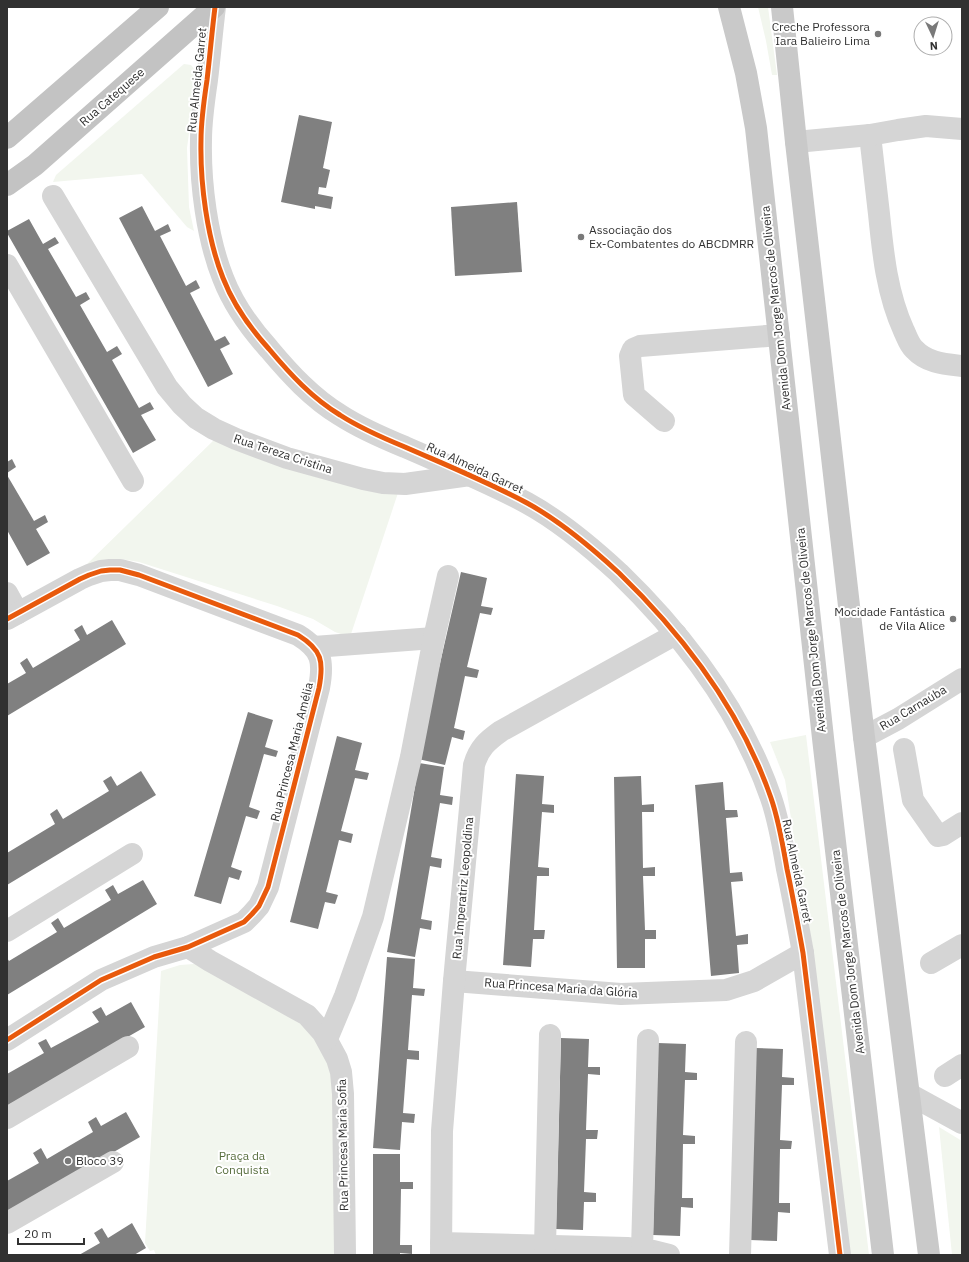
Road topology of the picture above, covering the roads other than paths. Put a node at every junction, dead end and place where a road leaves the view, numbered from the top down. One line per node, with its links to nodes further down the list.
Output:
1 (158, 7): 7 (highway)
2 (214, 7): 9 (highway, Rua Catequese); 15 (street, Rua Almeida Garret)
3 (729, 7): 12 (main road, Avenida Dom Jorge Marcos de Oliveira)
4 (782, 7): 8 (main road)
5 (962, 129): 6 (street)
6 (870, 135): 8 (street); 13 (street)
7 (7, 138)
8 (796, 142): 24 (main road)
9 (7, 185)
10 (53, 196): 15 (street, Rua Tereza Cristina)
11 (7, 265): 16 (street)
12 (779, 335): 14 (street); 52 (main road, Avenida Dom Jorge Marcos de Oliveira)
13 (962, 366)
14 (664, 421)
15 (470, 475): 20 (street, Rua Almeida Garret)
16 (133, 481)
17 (448, 576): 21 (street)
18 (7, 593): 19 (street)
19 (12, 616): 22 (street)
20 (676, 634): 31 (street, Rua Almeida Garret); 33 (street, Rua Imperatriz Leopoldina)
21 (434, 638): 22 (street); 35 (street)
22 (314, 647): 30 (street, Rua Princesa Maria Amélia)
23 (962, 679): 24 (street, Rua Carnaúba)
24 (864, 736): 40 (main road)
25 (904, 749): 26 (street)
26 (962, 823)
27 (132, 854): 28 (street)
28 (7, 931)
29 (962, 945): 32 (street)
30 (188, 947): 35 (street, Rua Princesa Maria Sofia); 36 (street, Rua Princesa Maria Amélia)
31 (803, 953): 33 (street, Rua Princesa Maria da Glória); 51 (street, Rua Almeida Garret)
32 (931, 963)
33 (454, 981): 46 (street, Rua Imperatriz Leopoldina)
34 (550, 1035): 45 (street)
35 (327, 1039): 48 (street, Rua Princesa Maria Sofia)
36 (7, 1040)
37 (648, 1040): 47 (street)
38 (746, 1042): 50 (street)
39 (128, 1047): 41 (street)
40 (909, 1094): 42 (street); 53 (main road)
41 (7, 1118)
42 (962, 1123)
43 (113, 1162): 44 (street)
44 (7, 1223)
45 (545, 1246): 46 (street); 47 (street)
46 (441, 1249)
47 (642, 1249): 49 (street)
48 (345, 1255)
49 (669, 1255)
50 (740, 1255)
51 (840, 1255)
52 (883, 1255)
53 (929, 1255)

